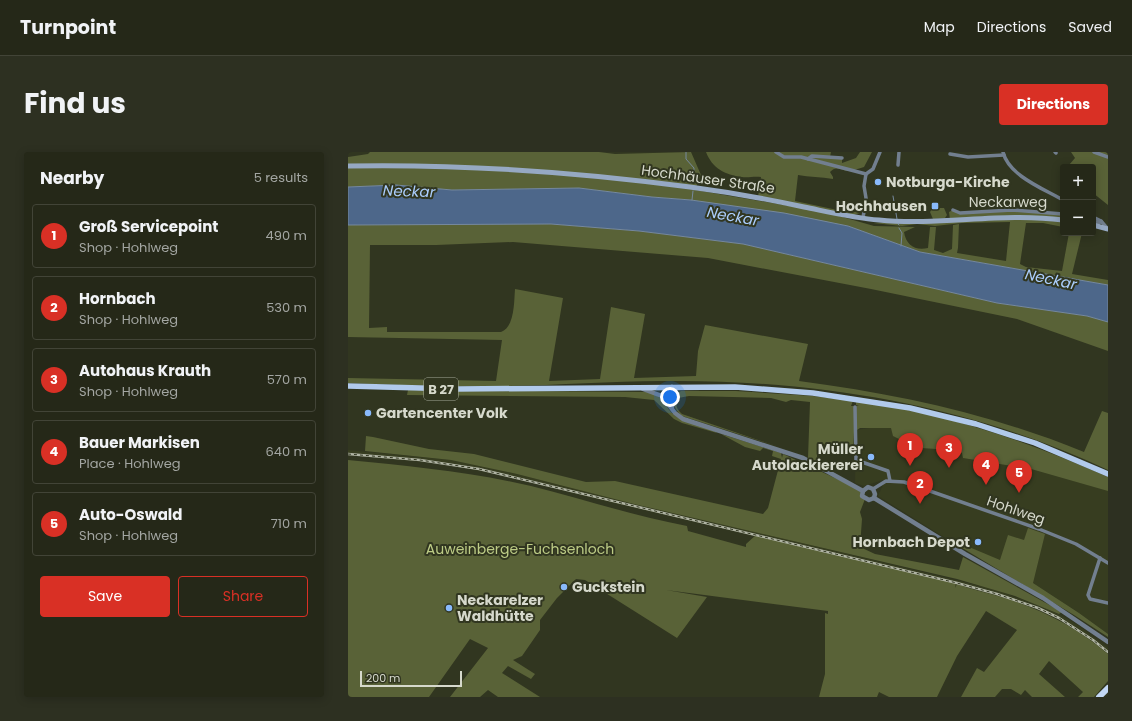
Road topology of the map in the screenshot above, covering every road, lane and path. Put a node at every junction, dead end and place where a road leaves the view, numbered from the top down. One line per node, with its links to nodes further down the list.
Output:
1 (776, 152): 9 (street)
2 (880, 152): 12 (street)
3 (899, 152): 10 (street)
4 (1094, 152): 8 (street)
5 (950, 154): 6 (street)
6 (1004, 154): 13 (street)
7 (842, 158): 9 (street)
8 (1108, 158)
9 (808, 159): 12 (street)
10 (898, 165)
11 (348, 166): 16 (main road, Hochhäuser Straße)
12 (866, 174): 16 (street)
13 (1060, 198)
14 (953, 210): 15 (street, Neckarweg)
15 (1060, 214)
16 (863, 218): 18 (main road, Hochhäuser Straße)
17 (1096, 218): 19 (street)
18 (1060, 220)
19 (1101, 221): 20 (street); 22 (street)
20 (1096, 222)
21 (1096, 227): 22 (main road)
22 (1108, 229)
23 (348, 386): 25 (main road, B 27)
24 (672, 387): 25 (main road, B 27); 26 (street); 28 (street); 29 (main road, B 27)
25 (639, 388): 26 (street)
26 (668, 403): 28 (street)
27 (855, 406): 30 (street)
28 (672, 407): 32 (street)
29 (1108, 474)
30 (890, 481): 31 (street); 34 (street, Hohlweg)
31 (873, 489): 32 (street); 33 (street)
32 (863, 491): 33 (street)
33 (874, 498): 37 (street)
34 (1100, 558): 35 (street, Hohlweg); 36 (street)
35 (1108, 563)
36 (1108, 603)
37 (1108, 642)
38 (1108, 688): 39 (highway)
39 (1099, 697)

